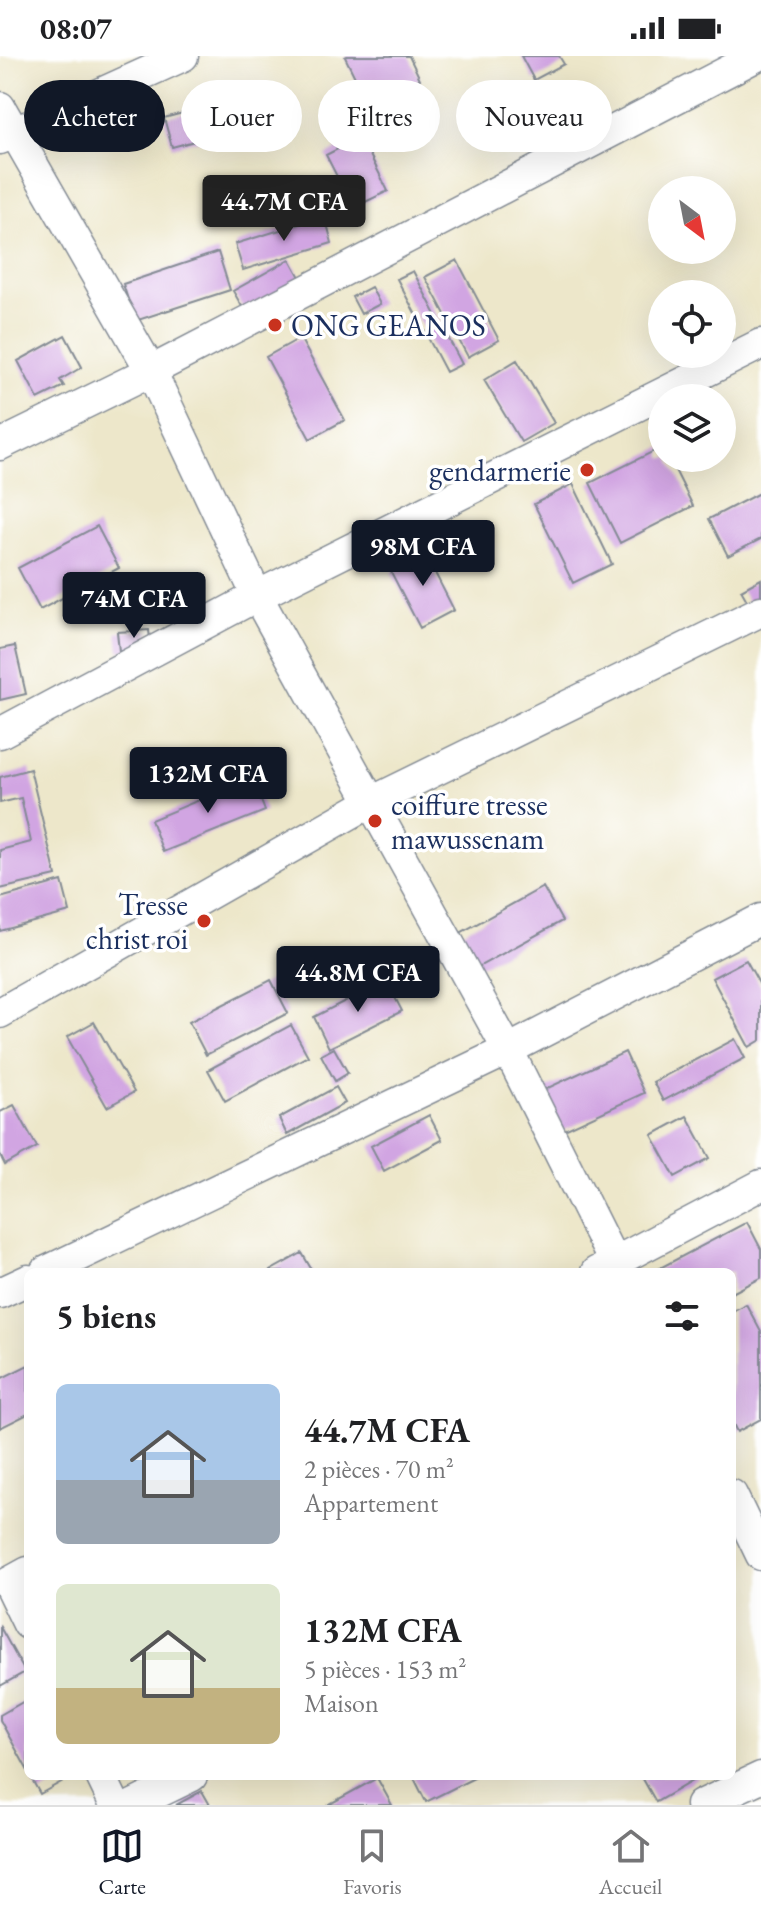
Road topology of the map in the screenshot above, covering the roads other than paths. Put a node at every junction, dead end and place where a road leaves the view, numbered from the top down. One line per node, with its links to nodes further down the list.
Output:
1 (183, 56): 3 (street)
2 (757, 56): 5 (street)
3 (4, 126): 5 (street)
4 (761, 344): 7 (street)
5 (151, 371): 6 (street); 7 (street)
6 (0, 445)
7 (257, 596): 9 (street); 10 (street)
8 (761, 611): 10 (street)
9 (0, 733)
10 (371, 802): 12 (street); 13 (street)
11 (761, 919): 13 (street)
12 (0, 1013)
13 (508, 1050): 15 (street); 16 (street)
14 (761, 1185): 17 (street)
15 (53, 1268)
16 (610, 1268)
17 (612, 1268)
18 (24, 1282): 19 (street)
19 (0, 1293)
20 (741, 1504): 21 (street)
21 (761, 1555)
22 (9, 1577): 23 (street)
23 (24, 1614)
24 (761, 1777): 29 (street)
25 (103, 1780): 27 (street)
26 (184, 1780): 28 (street)
27 (115, 1805)
28 (133, 1805)
29 (701, 1805)

